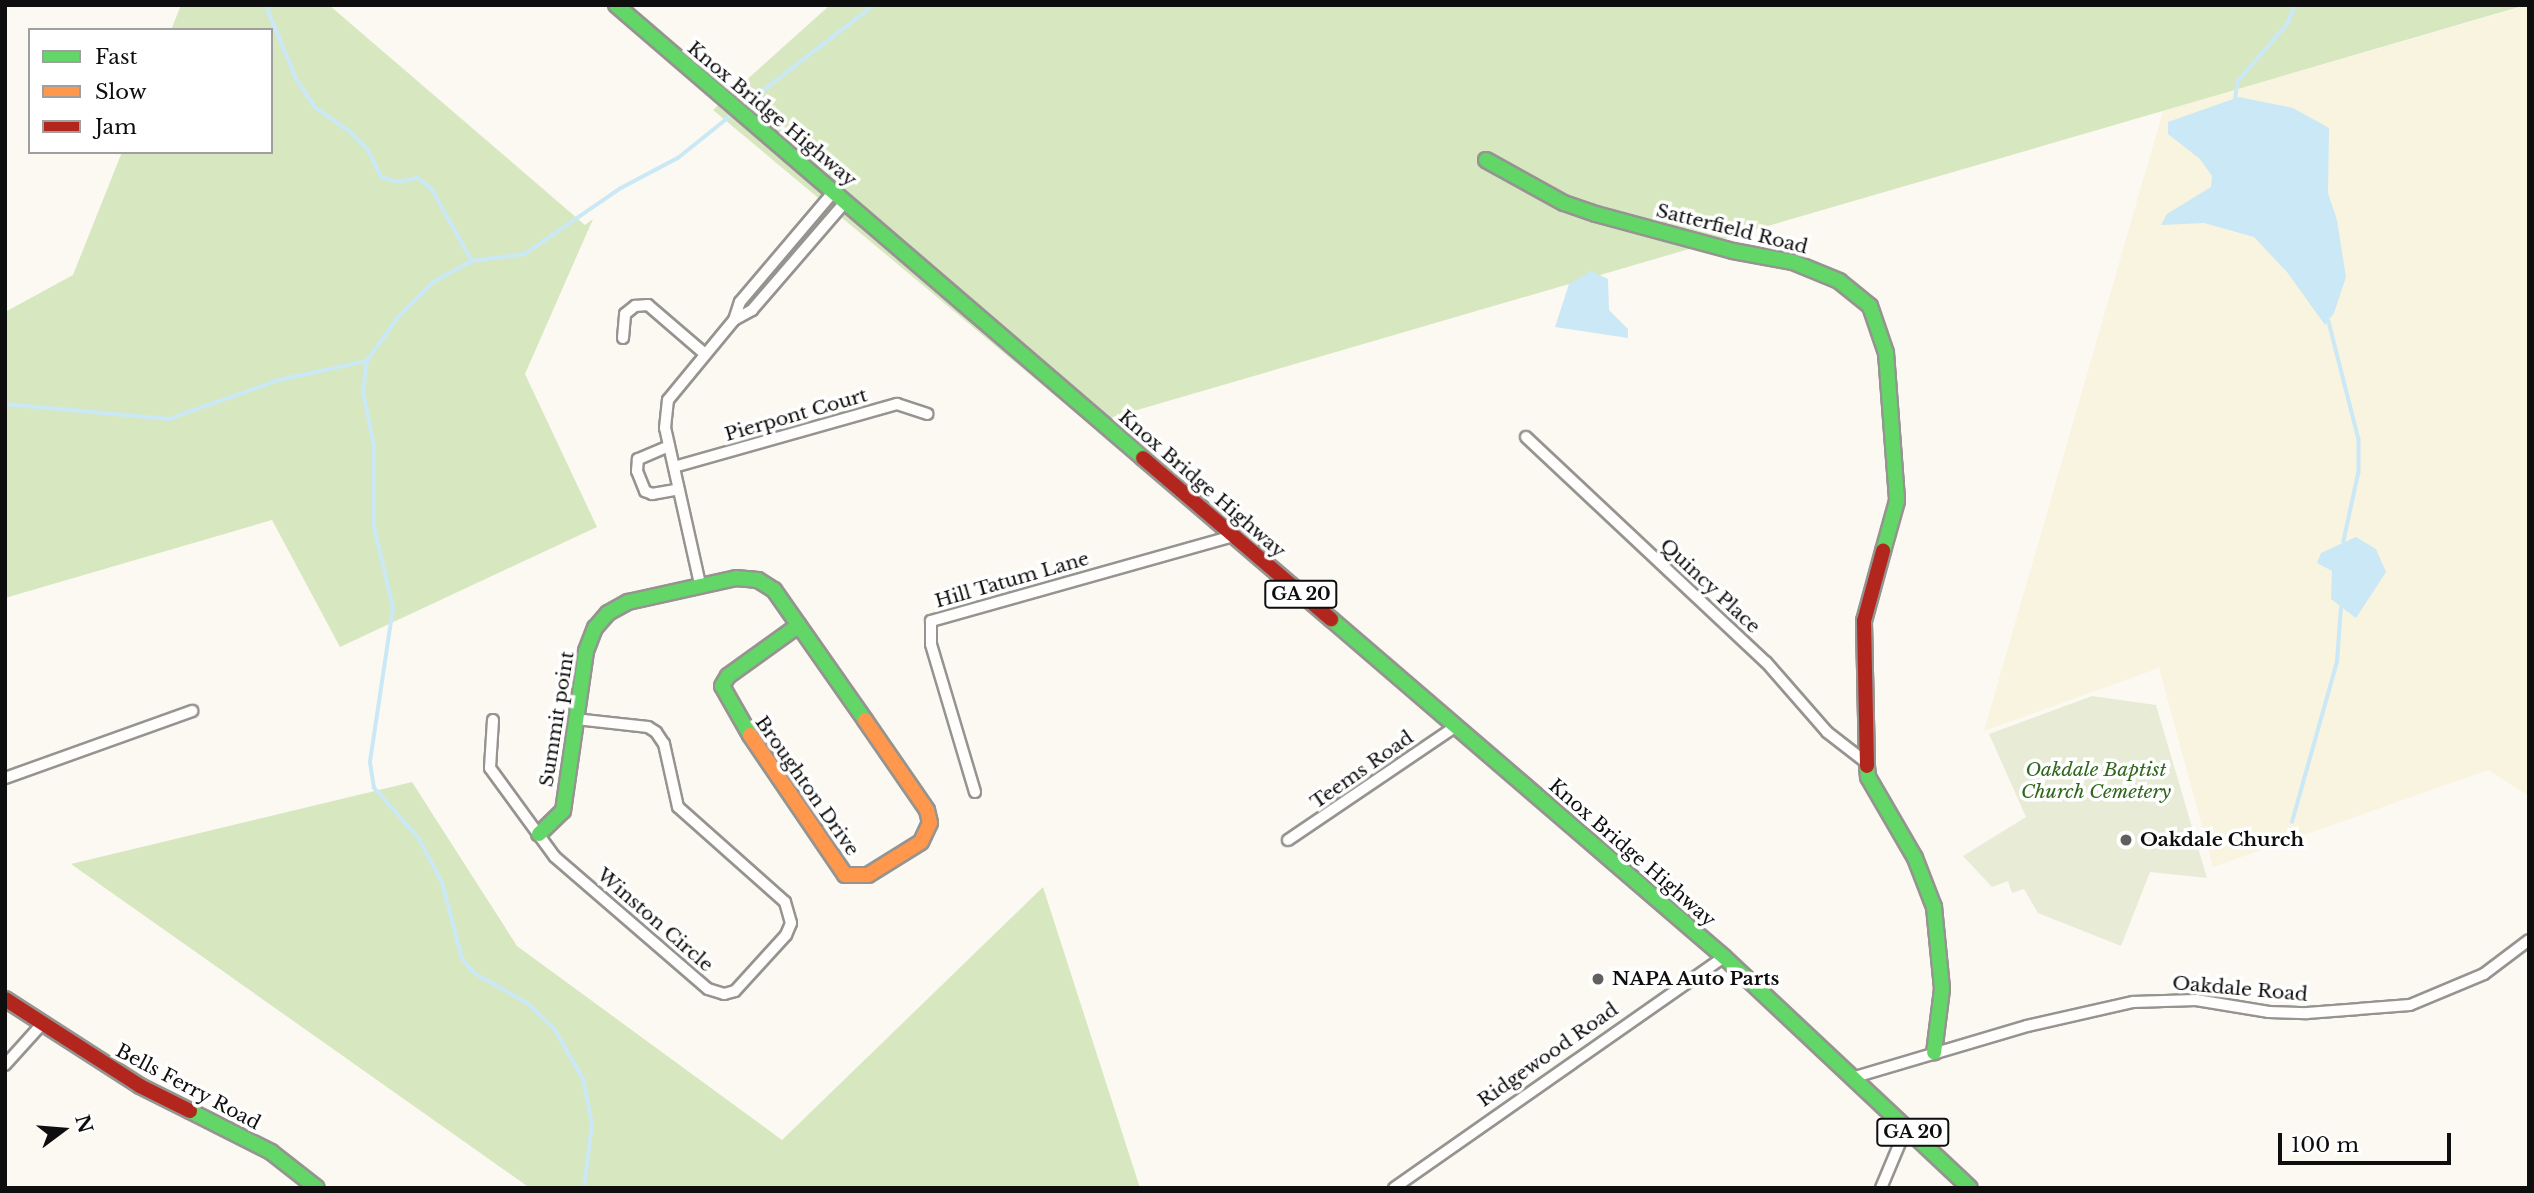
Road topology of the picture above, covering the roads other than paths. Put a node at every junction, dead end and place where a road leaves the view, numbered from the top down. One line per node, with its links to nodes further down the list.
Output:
1 (616, 5): 3 (street, Knox Bridge Highway / GA 20)
2 (1486, 160): 19 (street, Satterfield Road)
3 (840, 196): 4 (street); 4 (street); 12 (street, Knox Bridge Highway / GA 20)
4 (734, 320): 6 (street)
5 (623, 338): 6 (street)
6 (705, 354): 9 (street)
7 (927, 414): 10 (street, Pierpont Court)
8 (1526, 437): 19 (street, Quincy Place)
9 (669, 446): 10 (street); 11 (street)
10 (674, 467): 11 (street)
11 (679, 489): 13 (street)
12 (1233, 536): 18 (street, Knox Bridge Highway / GA 20); 21 (street, Hill Tatum Lane)
13 (700, 584): 14 (street, Summit point); 16 (street, Summit point)
14 (799, 625): 14 (street, Broughton Drive)
15 (192, 711): 20 (street)
16 (576, 719): 22 (street, Summit point); 22 (street, Winston Circle)
17 (493, 720): 22 (street, Winston Circle)
18 (1455, 727): 23 (street, Teems Road); 25 (street, Knox Bridge Highway / GA 20)
19 (1867, 763): 28 (street, Satterfield Road)
20 (5, 778)
21 (975, 792)
22 (539, 834)
23 (1288, 840)
24 (2529, 940): 28 (street, Oakdale Road)
25 (1724, 957): 30 (street, Knox Bridge Highway / GA 20); 33 (street, Ridgewood Road)
26 (5, 999): 27 (street, Bells Ferry Road)
27 (43, 1023): 29 (street); 32 (street, Bells Ferry Road)
28 (1934, 1053): 30 (street, Oakdale Road)
29 (5, 1065)
30 (1855, 1077): 31 (street, GA 20)
31 (1907, 1126): 34 (street); 35 (street, GA 20)
32 (317, 1188)
33 (1394, 1188)
34 (1881, 1188)
35 (1970, 1188)

